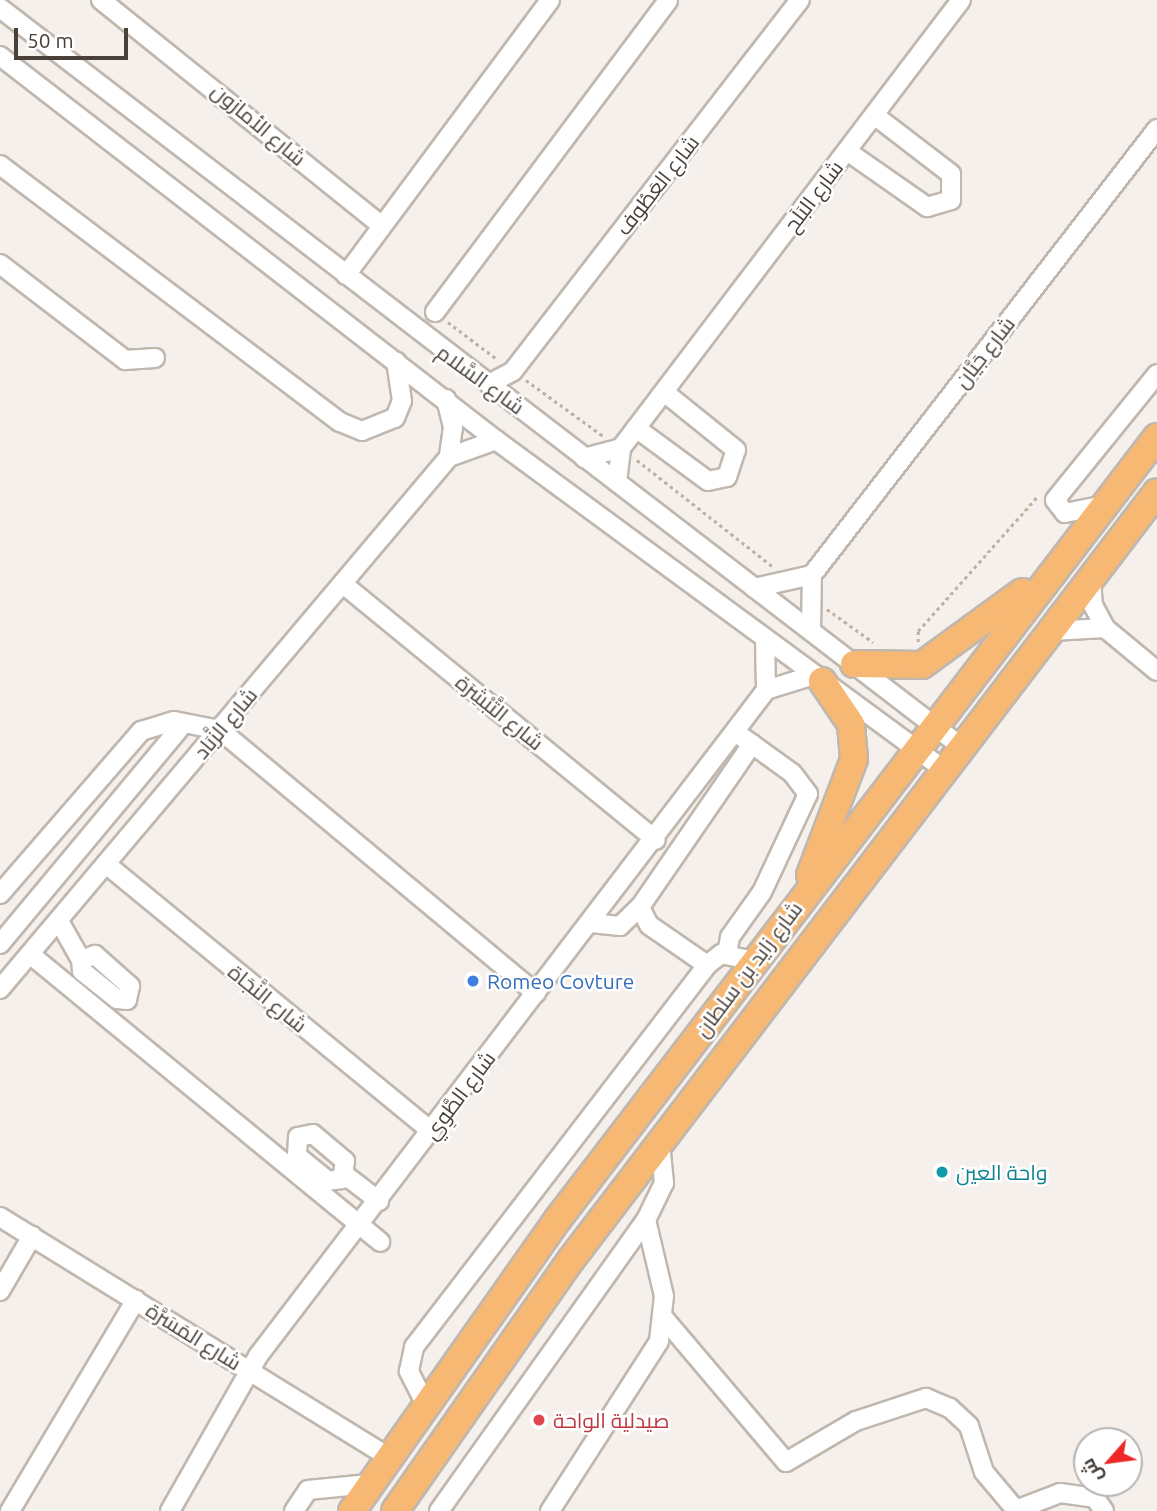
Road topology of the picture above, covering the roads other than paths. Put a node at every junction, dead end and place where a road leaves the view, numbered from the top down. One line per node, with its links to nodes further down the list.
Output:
1 (101, 0): 12 (street, شارع الأمازون)
2 (550, 0): 12 (street)
3 (668, 0): 15 (street)
4 (800, 0): 18 (street, شارع العَطُوف)
5 (961, 0): 8 (street, شارع البَلَح)
6 (0, 8): 14 (street, شارع السَّلام)
7 (0, 56): 17 (street, شارع السَّلام)
8 (874, 115): 10 (street, شارع البَلَح); 10 (street)
9 (1157, 129): 34 (street, شارع جَيَّان)
10 (847, 150): 21 (street, شارع البَلَح)
11 (1, 169): 17 (street)
12 (382, 225): 14 (street)
13 (0, 264): 16 (street)
14 (346, 275): 20 (street, شارع السَّلام)
15 (435, 312)
16 (155, 358)
17 (397, 361): 22 (street, شارع السَّلام)
18 (513, 371): 20 (street, شارع العَطُوف); 23 (street)
19 (1157, 373): 32 (street)
20 (489, 384): 23 (street, شارع السَّلام)
21 (664, 392): 24 (street, شارع البَلَح); 24 (street)
22 (446, 398): 26 (street, شارع السَّلام); 28 (street)
23 (518, 404): 29 (street, شارع السَّلام)
24 (636, 428): 27 (street, شارع البَلَح)
25 (1157, 438): 32 (highway, شارع زايد بن سلطان)
26 (496, 440): 28 (street); 41 (street, شارع السَّلام)
27 (621, 448): 29 (street); 30 (street)
28 (449, 457): 36 (street, شارع الزَّبَاد)
29 (584, 458): 30 (street, شارع السَّلام)
30 (617, 482): 37 (street, شارع السَّلام)
31 (1157, 492): 35 (highway, شارع زايد بن سلطان)
32 (1105, 505): 33 (highway, شارع زايد بن سلطان)
33 (1049, 573): 42 (highway); 47 (highway, شارع زايد بن سلطان)
34 (812, 575): 37 (street); 39 (street, شارع جَيَّان)
35 (1091, 579): 38 (street); 40 (highway, شارع زايد بن سلطان)
36 (344, 584): 48 (street, شارع الزَّبَاد); 54 (street, شارع التَّبْشِرَة)
37 (754, 588): 39 (street, شارع السَّلام)
38 (1105, 628): 40 (street); 43 (street)
39 (811, 630): 42 (street, شارع السَّلام)
40 (1052, 631): 52 (highway, شارع زايد بن سلطان)
41 (765, 640): 44 (street, شارع السَّلام); 45 (street)
42 (854, 664): 47 (street, شارع السَّلام)
43 (1157, 671)
44 (818, 678): 45 (street); 51 (street, شارع السَّلام); 56 (highway)
45 (766, 690): 49 (street, شارع الطَّوِي)
46 (183, 724): 48 (street); 57 (street); 61 (street)
47 (933, 724): 51 (highway, شارع زايد بن سلطان); 52 (street, شارع السَّلام)
48 (220, 730): 55 (street, شارع الزَّبَاد); 68 (street)
49 (735, 732): 50 (street); 54 (street, شارع الطَّوِي)
50 (752, 744): 58 (street); 62 (street)
51 (915, 747): 53 (street, شارع السَّلام); 56 (highway, شارع زايد بن سلطان)
52 (963, 748): 53 (highway, شارع زايد بن سلطان)
53 (946, 771): 70 (highway, شارع زايد بن سلطان)
54 (656, 840): 60 (street, شارع الطَّوِي)
55 (106, 864): 59 (street, شارع الزَّبَاد); 69 (street, شارع النَّجَاة)
56 (806, 892): 65 (highway, شارع زايد بن سلطان)
57 (0, 894)
58 (640, 907): 60 (street); 66 (street)
59 (59, 921): 63 (street, شارع الزَّبَاد); 64 (street)
60 (591, 923): 68 (street, شارع الطَّوِي)
61 (0, 944)
62 (727, 954): 65 (street); 66 (street)
63 (31, 955): 67 (street, شارع الزَّبَاد); 75 (street)
64 (81, 960)
65 (755, 961): 84 (highway, شارع زايد بن سلطان)
66 (707, 965): 84 (street)
67 (0, 989)
68 (536, 993): 69 (street, شارع الطَّوِي)
69 (431, 1131): 72 (street, شارع الطَّوِي)
70 (660, 1143): 74 (street); 91 (highway, شارع زايد بن سلطان)
71 (345, 1175): 72 (street)
72 (379, 1201): 75 (street, شارع الطَّوِي)
73 (0, 1217): 76 (street, شارع المَسَرَّة)
74 (646, 1220): 78 (street); 79 (street)
75 (360, 1226): 77 (street); 83 (street, شارع الطَّوِي)
76 (32, 1236): 80 (street); 81 (street, شارع المَسَرَّة)
77 (380, 1242)
78 (623, 1250): 79 (street); 92 (street)
79 (661, 1273): 82 (street)
80 (0, 1292)
81 (136, 1300): 83 (street, شارع المَسَرَّة); 87 (street)
82 (663, 1317): 93 (street); 94 (street)
83 (250, 1370): 85 (street, شارع المَسَرَّة); 88 (street, شارع الطَّوِي)
84 (425, 1403): 85 (highway, شارع زايد بن سلطان)
85 (388, 1457): 86 (highway, شارع زايد بن سلطان)
86 (369, 1484): 89 (street); 90 (highway, شارع زايد بن سلطان)
87 (10, 1511)
88 (170, 1511)
89 (294, 1511)
90 (352, 1511)
91 (395, 1511)
92 (439, 1511)
93 (550, 1511)
94 (1104, 1511)

